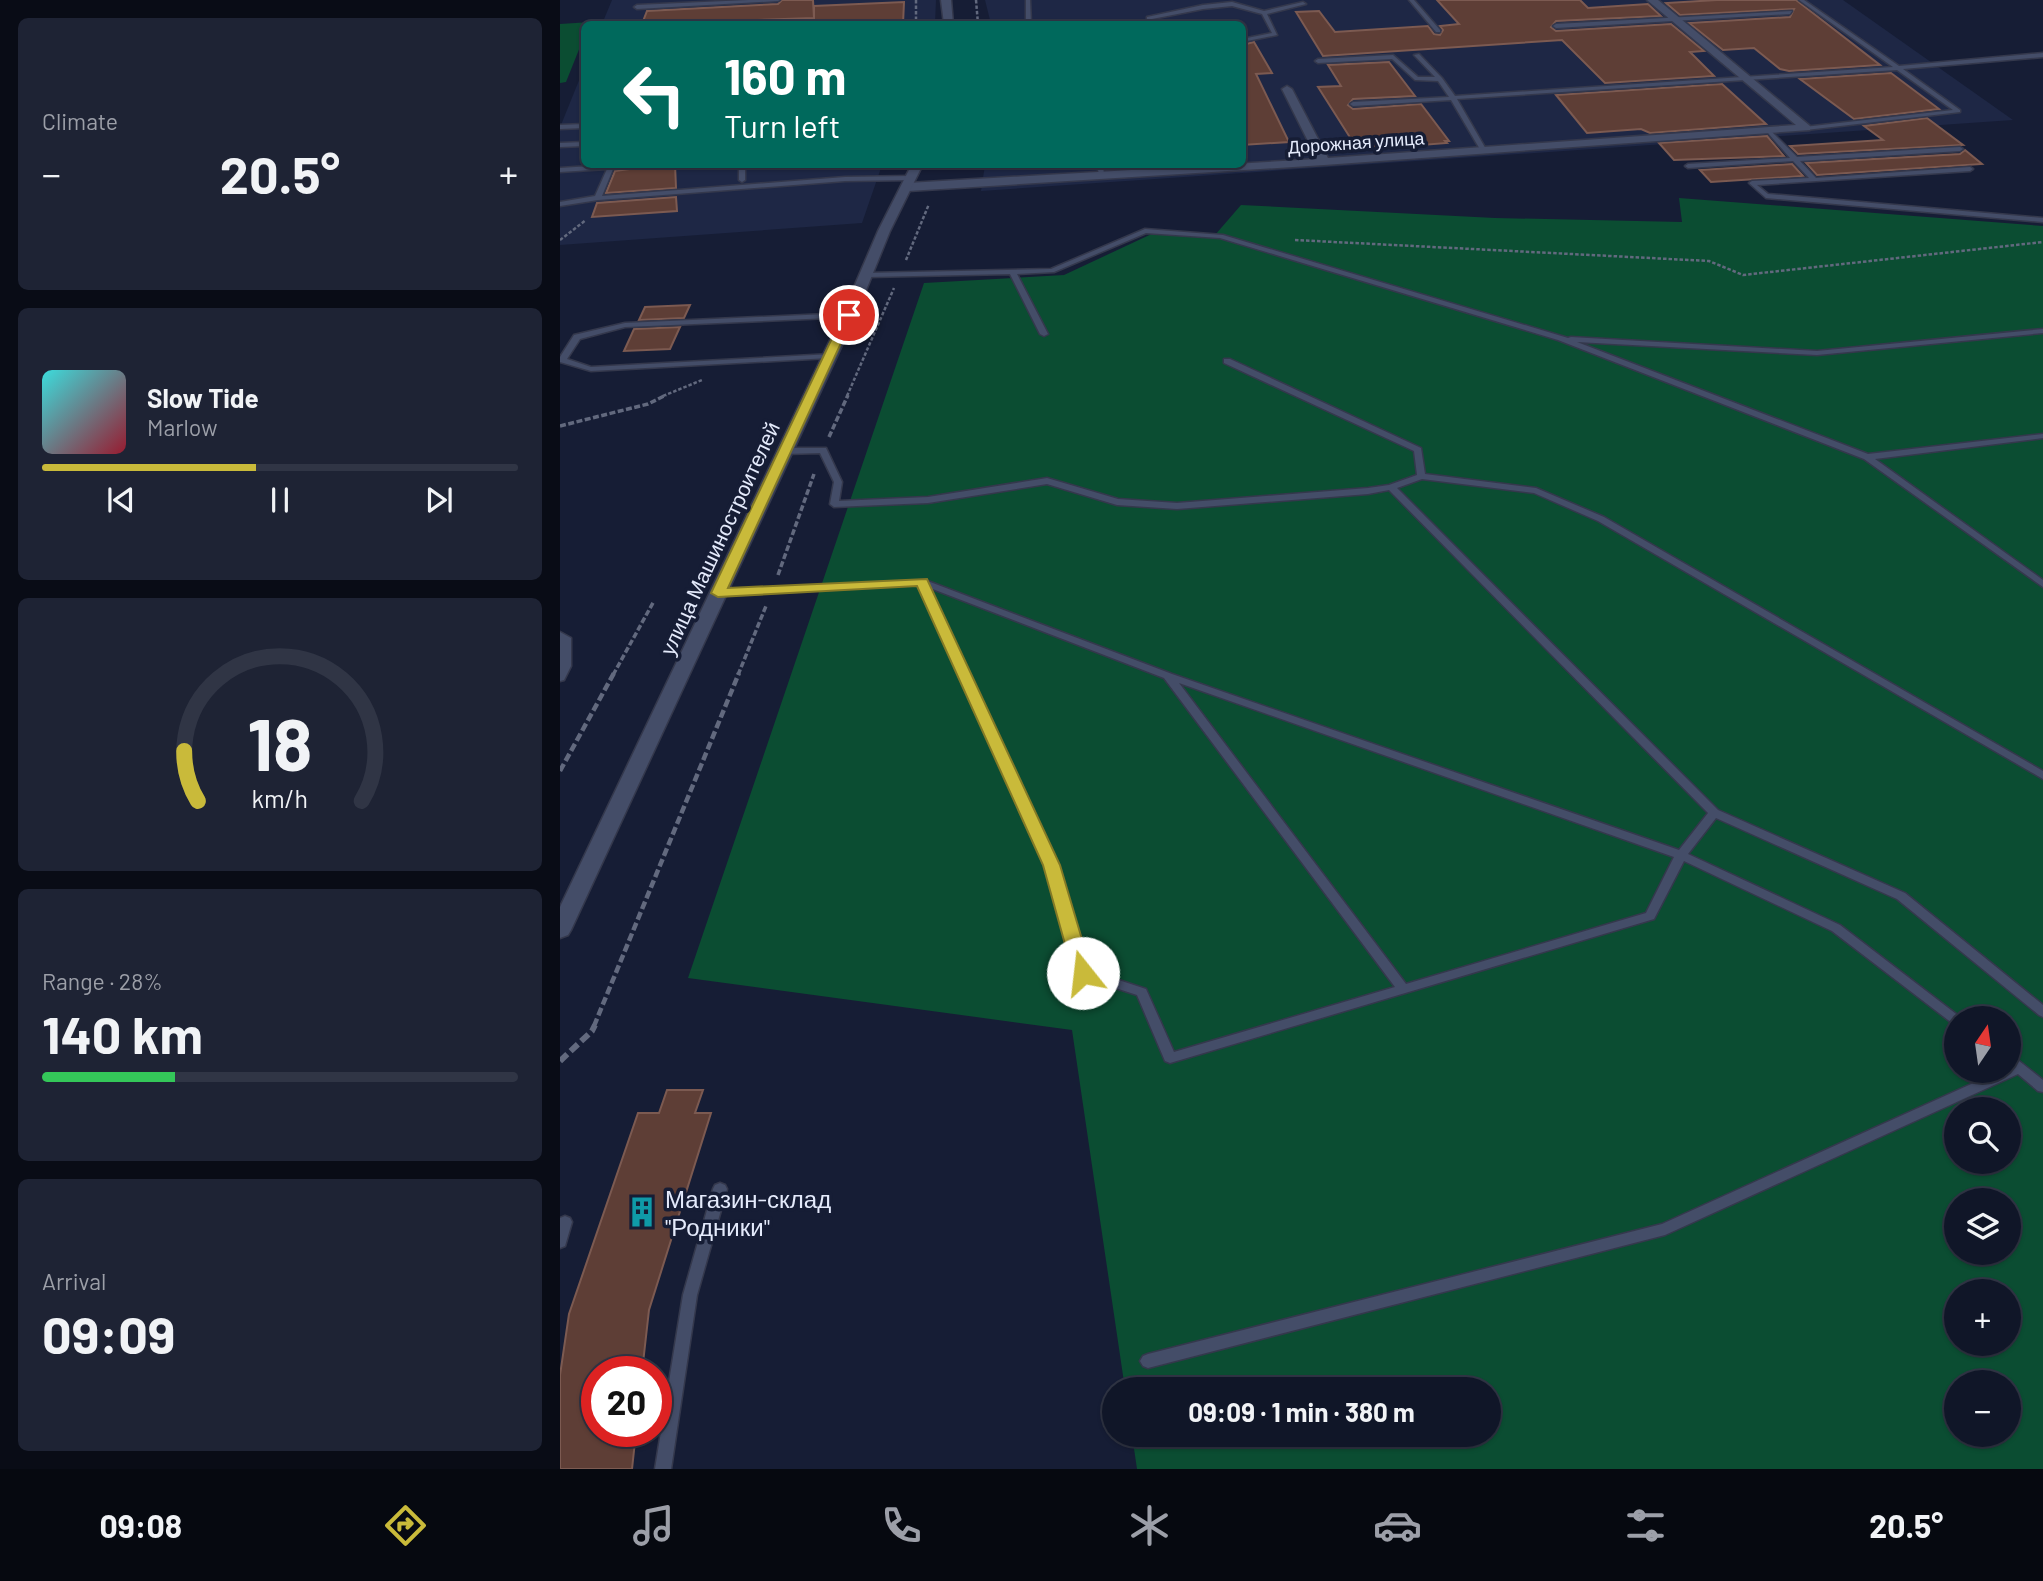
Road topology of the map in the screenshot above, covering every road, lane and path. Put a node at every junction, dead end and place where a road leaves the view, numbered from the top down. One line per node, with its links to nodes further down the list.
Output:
1 (778, 0): 11 (lane)
2 (916, 0): 15 (path)
3 (946, 0): 16 (street)
4 (976, 0): 17 (path)
5 (1028, 0): 18 (lane)
6 (1411, 0): 21 (lane)
7 (1653, 0): 8 (lane); 14 (street)
8 (1660, 0)
9 (1801, 0): 26 (lane)
10 (1303, 4): 13 (lane)
11 (637, 7)
12 (1790, 12): 14 (lane)
13 (1264, 13): 19 (lane); 22 (lane)
14 (1676, 18): 20 (lane); 28 (street)
15 (916, 21)
16 (949, 21)
17 (978, 21)
18 (1030, 21)
19 (1150, 21)
20 (1556, 26)
21 (1438, 31)
22 (1246, 40)
23 (1417, 55): 27 (lane)
24 (2043, 55): 26 (lane)
25 (1318, 61): 27 (lane)
26 (1898, 68): 28 (lane); 34 (lane)
27 (1440, 79): 30 (lane)
28 (1748, 79): 30 (lane); 34 (street)
29 (1287, 89): 41 (street)
30 (1453, 98): 31 (lane); 39 (lane)
31 (1353, 104)
32 (581, 122): 33 (lane)
33 (560, 127)
34 (1806, 128): 35 (street, Дорожная улица)
35 (1770, 132): 39 (street, Дорожная улица); 40 (lane)
36 (581, 144): 37 (lane)
37 (560, 145)
38 (1960, 149): 40 (lane)
39 (1484, 151): 41 (street, Дорожная улица)
40 (1796, 159): 43 (lane); 53 (lane)
41 (1324, 162): 42 (street, Дорожная улица)
42 (1246, 165)
43 (1688, 166)
44 (594, 168): 49 (lane)
45 (611, 168): 55 (lane)
46 (742, 168): 52 (lane)
47 (1157, 168): 50 (street, Дорожная улица)
48 (1970, 169): 53 (lane)
49 (560, 170)
50 (1101, 170): 54 (street, Дорожная улица)
51 (912, 176): 54 (street, Дорожная улица); 55 (lane); 63 (street, улица Машиностроителей)
52 (742, 180)
53 (1814, 180): 58 (lane)
54 (936, 184): 64 (path)
55 (598, 198): 56 (lane)
56 (560, 204)
57 (586, 220): 59 (path)
58 (2043, 220)
59 (560, 240)
60 (1291, 240): 61 (path)
61 (2043, 242)
62 (1013, 273): 64 (lane); 67 (lane); 68 (lane)
63 (867, 275): 64 (lane); 65 (street, улица Машиностроителей)
64 (900, 275): 74 (path)
65 (849, 315): 69 (street, улица Машиностроителей); 69 (lane)
66 (2043, 331): 68 (lane)
67 (1044, 334)
68 (1561, 338): 76 (lane)
69 (829, 356): 75 (street, улица Машиностроителей)
70 (1227, 361): 77 (lane)
71 (706, 379): 72 (path)
72 (560, 426)
73 (2043, 436): 76 (lane)
74 (823, 450): 75 (lane); 78 (lane); 83 (path)
75 (784, 451): 84 (street, улица Машиностроителей)
76 (1867, 457): 80 (lane)
77 (1421, 476): 78 (lane); 90 (lane)
78 (1391, 487): 91 (lane)
79 (2043, 569): 80 (lane)
80 (2028, 571): 82 (lane)
81 (922, 582): 83 (lane); 87 (lane); 94 (lane)
82 (2043, 584)
83 (772, 590): 84 (lane); 97 (path)
84 (718, 593): 93 (street, улица Машиностроителей)
85 (654, 601): 89 (path)
86 (560, 635): 88 (lane)
87 (1168, 676): 92 (lane); 94 (lane)
88 (560, 678)
89 (560, 771)
90 (2043, 776)
91 (1714, 813): 92 (lane); 96 (lane)
92 (1681, 855): 94 (lane); 95 (lane)
93 (560, 930)
94 (1403, 988)
95 (1944, 1011)
96 (2043, 1012)
97 (560, 1061)
98 (2021, 1070): 100 (lane)
99 (1974, 1083): 104 (lane)
100 (2043, 1087)
101 (720, 1189): 105 (lane)
102 (565, 1222): 103 (lane)
103 (560, 1242)
104 (1148, 1361)
105 (663, 1469)

